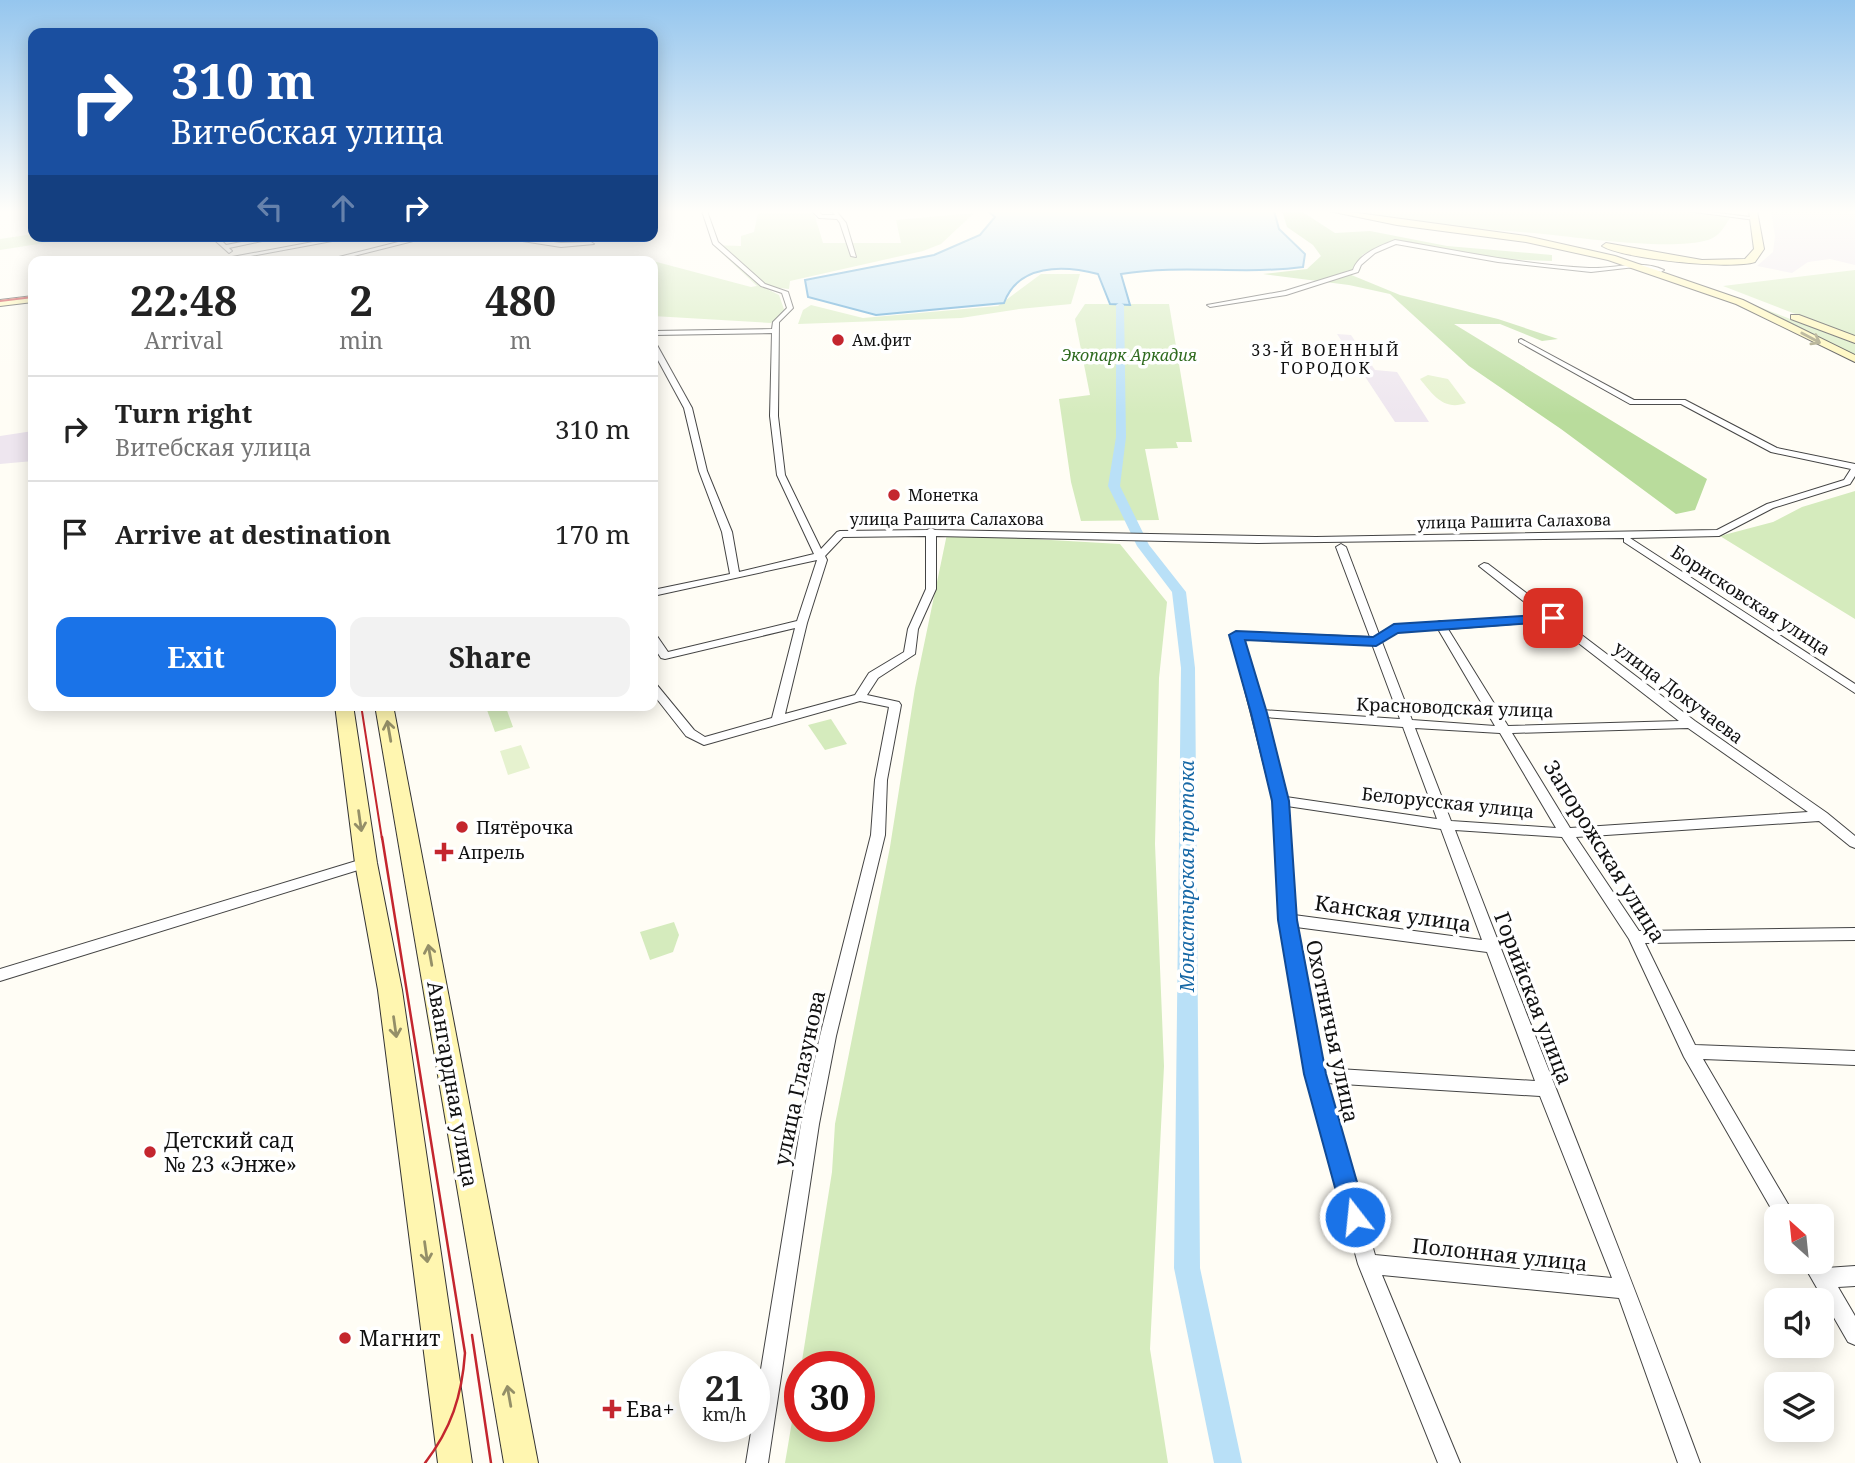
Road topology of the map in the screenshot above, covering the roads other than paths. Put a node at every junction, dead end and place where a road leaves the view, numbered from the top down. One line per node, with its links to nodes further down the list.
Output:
1 (756, 279): 10 (street)
2 (1330, 279): 9 (street)
3 (1674, 279): 15 (main road, one-way to 15)
4 (1687, 279): 12 (main road)
5 (28, 295): 6 (main road)
6 (0, 298)
7 (28, 300): 8 (main road)
8 (0, 303)
9 (1210, 305)
10 (778, 331): 11 (street); 22 (street)
11 (658, 332)
12 (1855, 340)
13 (1521, 341): 16 (street)
14 (658, 354): 24 (street)
15 (1855, 358)
16 (1855, 468): 19 (street, улица Рашита Салахова)
17 (931, 531): 18 (street, улица Рашита Салахова); 22 (street, улица Рашита Салахова); 33 (street)
18 (1123, 538): 19 (street)
19 (1157, 538)
20 (1627, 540): 31 (street, Борисковская улица)
21 (1341, 547): 29 (street, Горийская улица)
22 (821, 555): 24 (street); 27 (street)
23 (1484, 566): 26 (street, улица Докучаева)
24 (735, 575): 25 (street)
25 (658, 592)
26 (1553, 618): 28 (street); 38 (street, улица Докучаева)
27 (802, 623): 30 (street); 37 (street)
28 (1440, 624): 29 (street); 40 (street, Запорожская улица)
29 (1376, 641): 36 (street, Охотничья улица); 39 (street, Горийская улица)
30 (658, 646)
31 (1855, 689)
32 (658, 693): 37 (street)
33 (860, 697): 37 (street); 65 (street, улица Глазунова)
34 (345, 711): 46 (main road, one-way to 46)
35 (385, 711): 64 (main road, Авангардная улица, one-way to 35)
36 (1259, 713): 39 (street, Красноводская улица); 41 (street, Охотничья улица)
37 (778, 720)
38 (1691, 724): 40 (street, Красноводская улица); 42 (street, улица Докучаева)
39 (1408, 725): 40 (street, Красноводская улица); 43 (street, Горийская улица)
40 (1504, 730): 44 (street, Запорожская улица)
41 (1280, 801): 43 (street, Белорусская улица); 47 (street, Охотничья улица)
42 (1822, 816): 44 (street, Белорусская улица); 45 (street, улица Докучаева)
43 (1446, 825): 44 (street, Белорусская улица); 50 (street, Горийская улица)
44 (1566, 833): 49 (street, Запорожская улица)
45 (1855, 843)
46 (366, 863): 51 (street); 63 (main road, one-way to 63)
47 (1287, 920): 50 (street, Канская улица); 54 (street, Охотничья улица)
48 (1855, 934): 49 (street)
49 (1636, 937): 52 (street, Запорожская улица)
50 (1492, 947): 55 (street, Горийская улица)
51 (0, 975)
52 (1690, 1052): 53 (street); 56 (street, Запорожская улица)
53 (1855, 1058)
54 (1315, 1074): 55 (street); 57 (street, Охотничья улица)
55 (1546, 1089): 61 (street, Горийская улица)
56 (1779, 1204)
57 (1368, 1264): 61 (street, Полонная улица); 66 (street, Охотничья улица)
58 (1834, 1273): 60 (street)
59 (1819, 1274): 62 (street)
60 (1855, 1276)
61 (1626, 1289): 67 (street, Горийская улица)
62 (1855, 1335)
63 (455, 1463)
64 (521, 1463)
65 (757, 1463)
66 (1449, 1463)
67 (1689, 1463)

